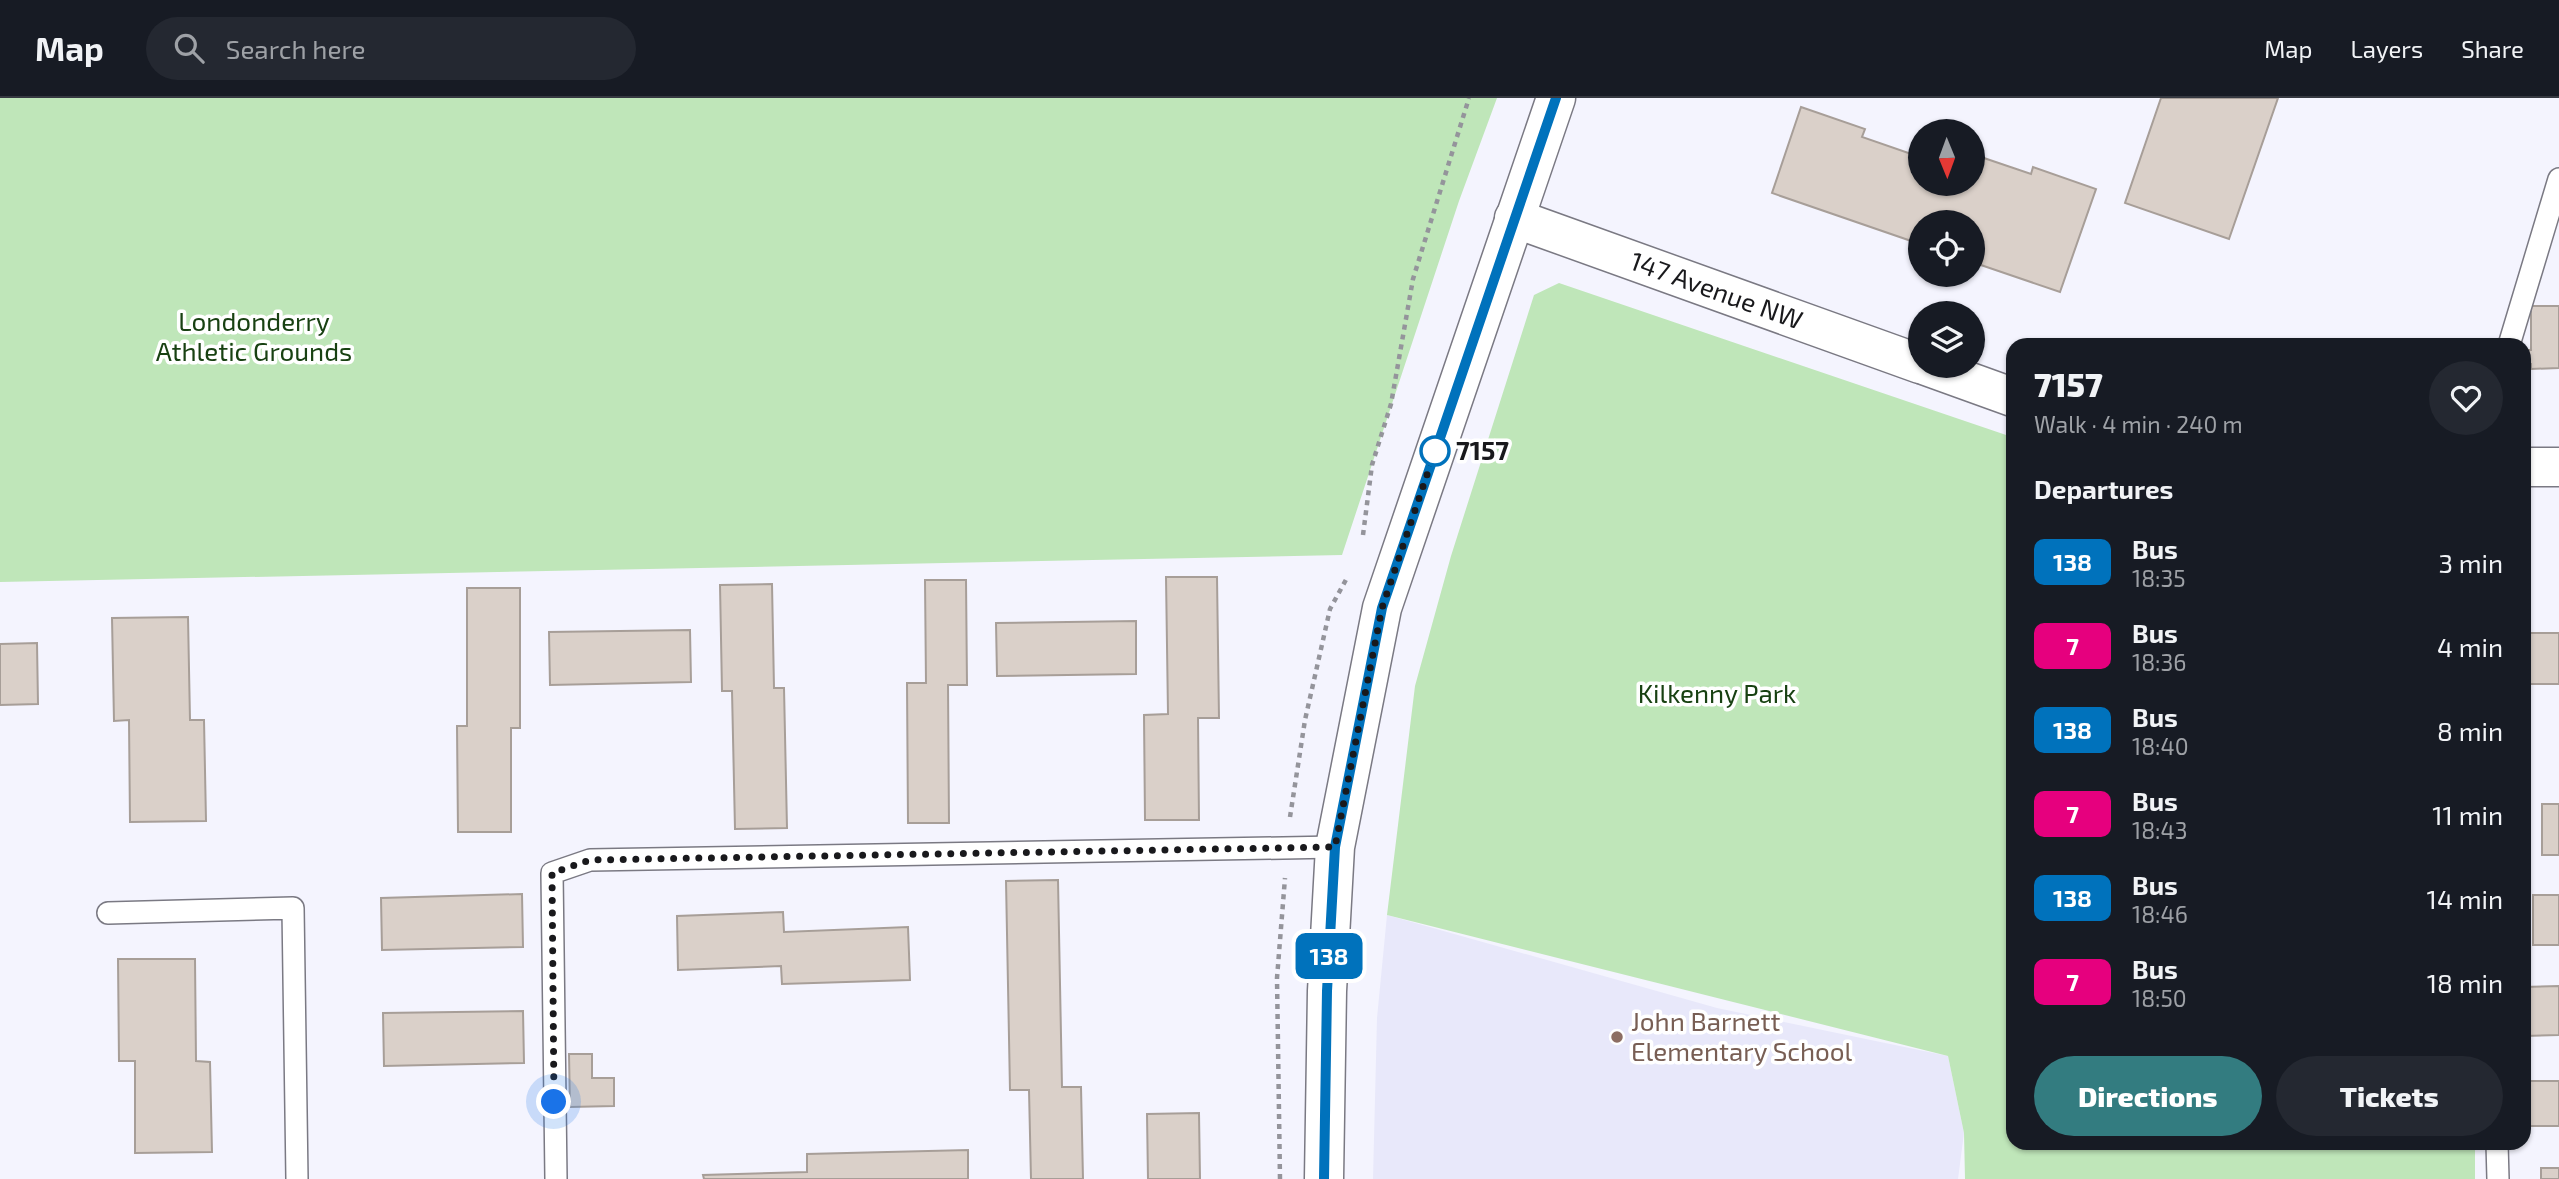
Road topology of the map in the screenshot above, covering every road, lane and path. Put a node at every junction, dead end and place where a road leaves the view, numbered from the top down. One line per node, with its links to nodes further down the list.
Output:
1 (1556, 98): 3 (street)
2 (2559, 179): 4 (lane)
3 (1514, 218): 5 (street, 147 Avenue NW); 10 (street)
4 (2511, 338)
5 (1908, 360)
6 (1959, 378): 7 (street)
7 (2006, 395)
8 (2531, 467): 9 (street)
9 (2559, 467)
10 (1335, 847): 14 (lane); 15 (street)
11 (108, 913): 13 (lane)
12 (2497, 1150): 16 (lane)
13 (298, 1179)
14 (556, 1179)
15 (1324, 1179)
16 (2498, 1179)

